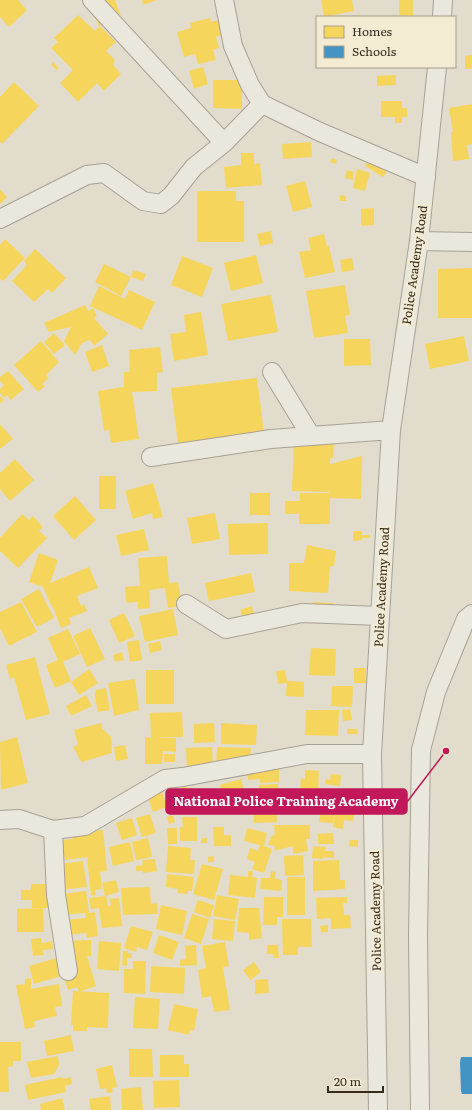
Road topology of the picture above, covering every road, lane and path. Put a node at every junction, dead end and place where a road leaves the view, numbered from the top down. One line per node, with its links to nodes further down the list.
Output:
1 (92, 0): 7 (street)
2 (224, 0): 6 (street)
3 (443, 0): 4 (street)
4 (442, 16)
5 (437, 68): 8 (street, Police Academy Road)
6 (262, 104): 7 (street); 8 (street)
7 (224, 143): 9 (street)
8 (426, 177): 10 (street, Police Academy Road)
9 (0, 219)
10 (419, 242): 11 (street); 13 (street, Police Academy Road)
11 (472, 242)
12 (272, 372): 14 (street)
13 (390, 430): 14 (street); 18 (street, Police Academy Road)
14 (311, 436): 15 (street)
15 (151, 457)
16 (186, 604): 18 (street)
17 (472, 614): 24 (street)
18 (380, 616): 19 (street, Police Academy Road)
19 (372, 754): 21 (street); 23 (street, Police Academy Road)
20 (0, 820): 21 (street)
21 (53, 830): 22 (street)
22 (68, 971)
23 (378, 1110)
24 (420, 1110)

